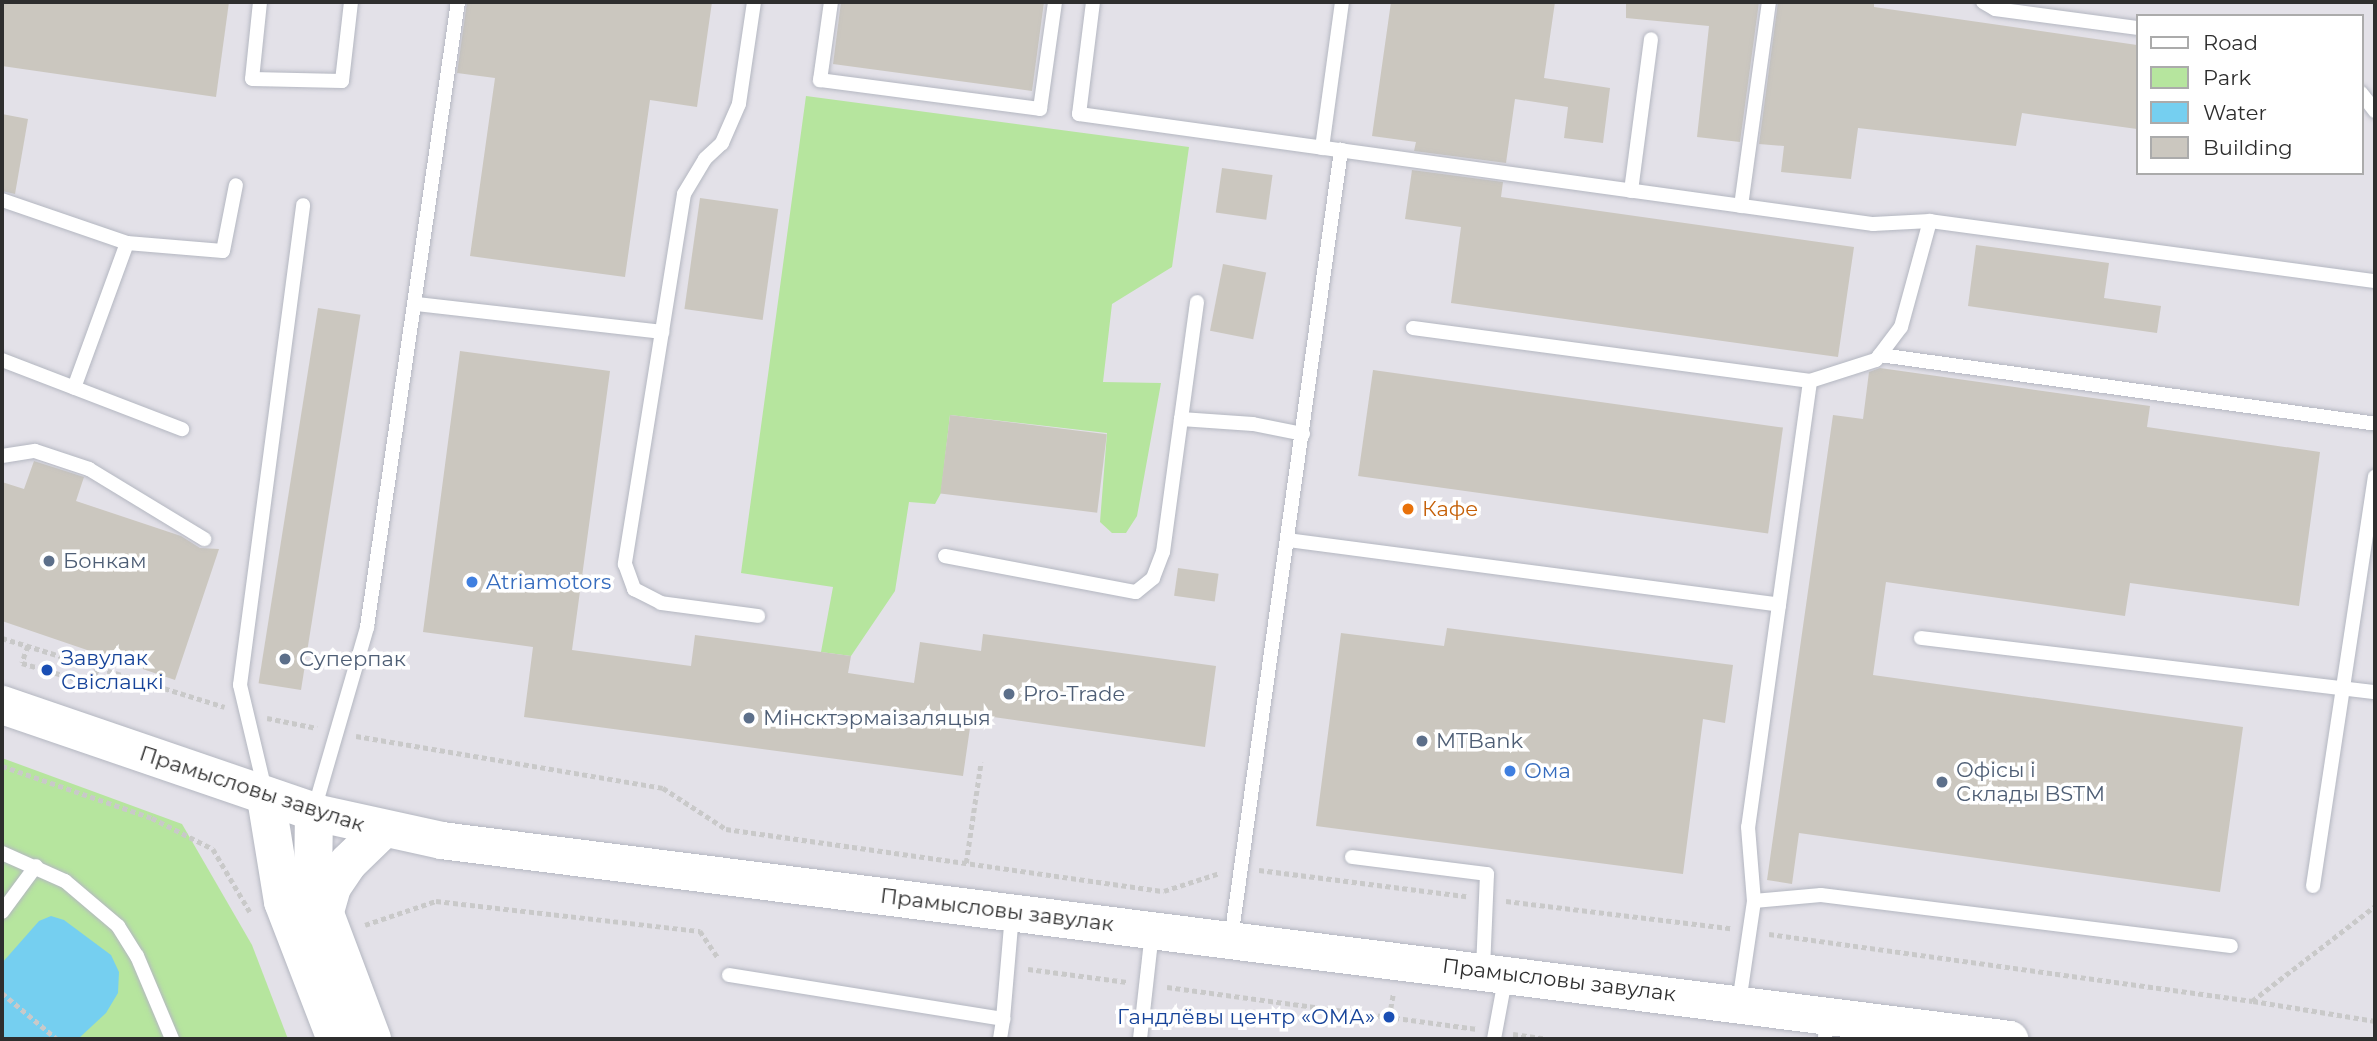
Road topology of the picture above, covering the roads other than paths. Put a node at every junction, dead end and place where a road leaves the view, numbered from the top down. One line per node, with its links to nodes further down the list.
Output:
1 (260, 2): 2 (lane)
2 (351, 2)
3 (458, 2): 26 (lane)
4 (754, 2): 28 (lane)
5 (831, 2): 6 (lane)
6 (1055, 2)
7 (1093, 2): 15 (lane)
8 (1342, 2): 15 (lane)
9 (1769, 2): 21 (lane)
10 (1983, 2): 11 (lane)
11 (2136, 28)
12 (1651, 39): 18 (lane)
13 (2363, 96): 14 (lane)
14 (2375, 111)
15 (1322, 148): 16 (lane)
16 (1341, 150): 18 (lane); 36 (lane)
17 (236, 185): 23 (lane)
18 (1631, 191): 21 (lane)
19 (2, 200): 23 (lane)
20 (303, 205): 48 (lane)
21 (1741, 206): 22 (lane)
22 (1930, 221): 24 (lane); 29 (lane)
23 (127, 243): 32 (lane)
24 (2375, 281)
25 (1197, 302): 33 (lane)
26 (417, 304): 28 (lane); 49 (lane)
27 (1413, 328): 31 (lane)
28 (662, 332): 43 (lane)
29 (1880, 355): 31 (lane); 34 (lane)
30 (2, 360): 32 (lane)
31 (1810, 381): 42 (lane)
32 (74, 388): 35 (lane)
33 (1181, 419): 36 (lane); 41 (lane)
34 (2375, 424)
35 (182, 429)
36 (1303, 434): 40 (lane)
37 (2, 456): 39 (lane)
38 (2375, 477): 45 (lane)
39 (204, 538)
40 (1288, 540): 42 (lane); 60 (lane)
41 (945, 556)
42 (1779, 605): 55 (lane)
43 (758, 616)
44 (1921, 638): 45 (lane)
45 (2341, 688): 46 (lane); 54 (lane)
46 (2375, 692)
47 (2, 705): 48 (main road, Прамысловы завулак)
48 (266, 798): 49 (main road, Прамысловы завулак); 70 (main road)
49 (314, 812): 50 (street, Прамысловы завулак); 58 (main road)
50 (382, 831): 57 (street, Прамысловы завулак); 58 (main road)
51 (2, 853): 53 (lane)
52 (1352, 857): 62 (lane)
53 (36, 866): 56 (lane); 69 (lane)
54 (2313, 887)
55 (1754, 901): 61 (lane); 64 (lane)
56 (2, 912)
57 (1012, 912): 59 (street, Прамысловы завулак); 65 (lane)
58 (324, 915): 71 (main road)
59 (1153, 930): 60 (street, Прамысловы завулак); 73 (lane)
60 (1231, 939): 62 (street, Прамысловы завулак)
61 (2231, 946)
62 (1494, 971): 64 (street, Прамысловы завулак); 68 (lane)
63 (729, 975): 65 (lane)
64 (1739, 1002): 66 (street, Прамысловы завулак)
65 (1003, 1019): 72 (lane)
66 (1826, 1026): 67 (street, Прамысловы завулак)
67 (1884, 1030): 74 (street, Прамысловы завулак)
68 (1494, 1035)
69 (172, 1039)
70 (335, 1039)
71 (372, 1039)
72 (1000, 1039)
73 (1140, 1039)
74 (2009, 1039)

